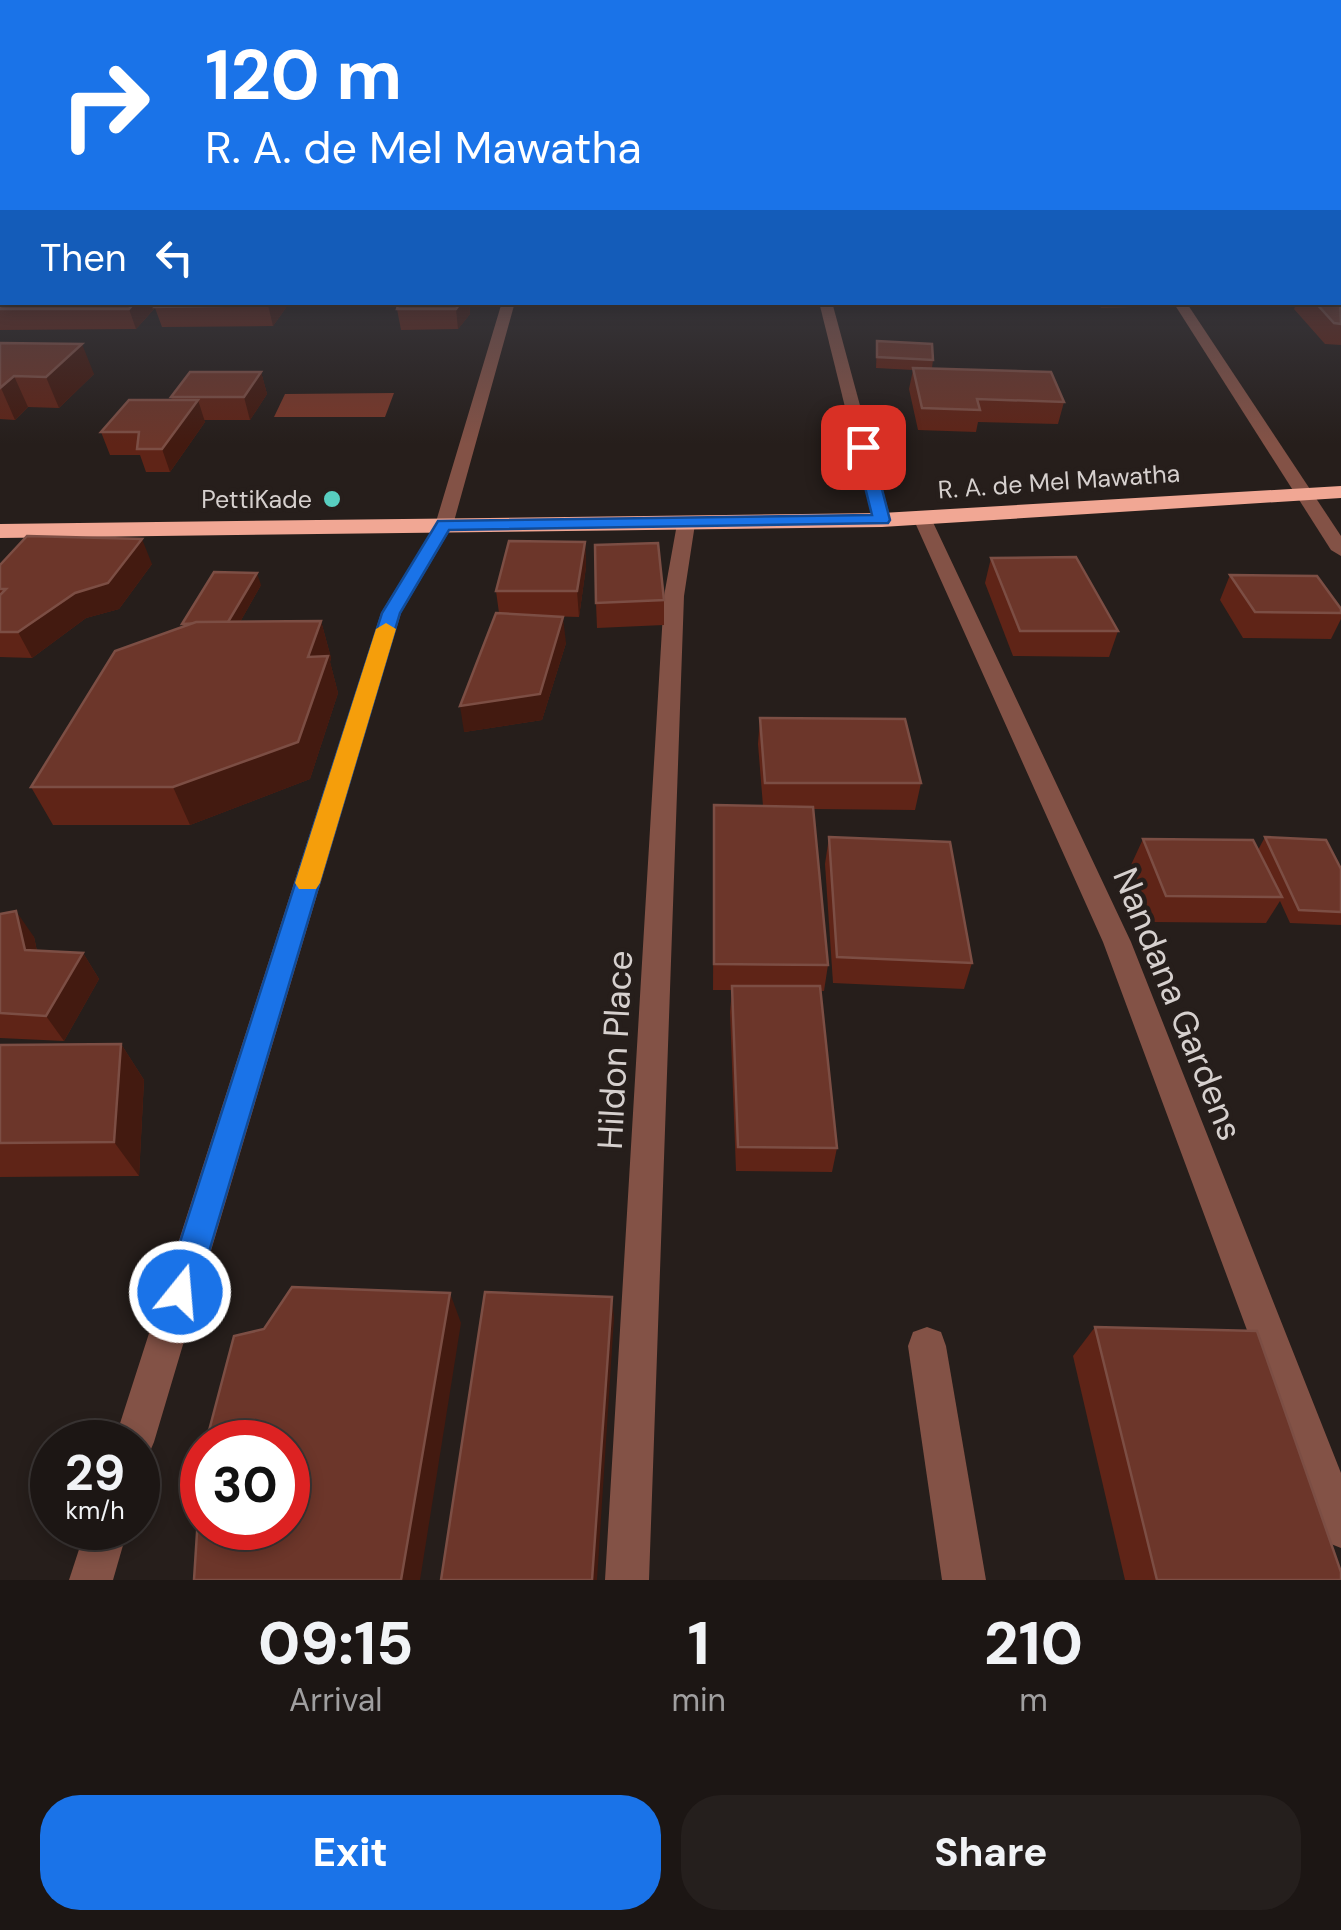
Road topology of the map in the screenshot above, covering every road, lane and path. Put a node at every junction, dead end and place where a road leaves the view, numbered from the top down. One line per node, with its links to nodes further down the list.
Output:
1 (508, 305): 8 (street)
2 (826, 305): 7 (street)
3 (1182, 305): 5 (street)
4 (1341, 492): 5 (highway, R. A. de Mel Mawatha)
5 (1302, 494): 6 (highway, R. A. de Mel Mawatha); 11 (street)
6 (922, 518): 7 (highway, R. A. de Mel Mawatha); 14 (street, Nandana Gardens)
7 (882, 520): 9 (highway, R. A. de Mel Mawatha)
8 (444, 524): 9 (highway, R. A. de Mel Mawatha); 10 (highway, R. A. de Mel Mawatha); 13 (street)
9 (686, 524): 17 (street, Hildon Place)
10 (0, 531)
11 (1341, 550)
12 (927, 1346): 18 (street)
13 (141, 1420)
14 (1341, 1527)
15 (101, 1550): 16 (street)
16 (91, 1580)
17 (626, 1580)
18 (964, 1580)

